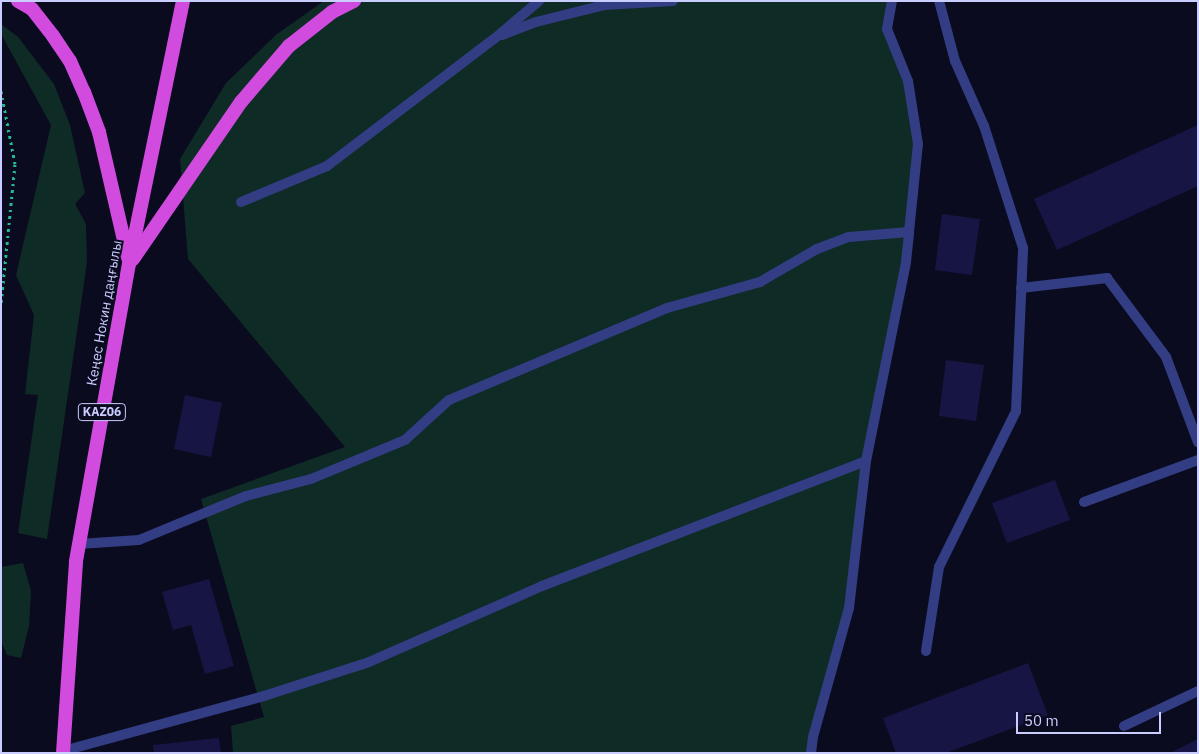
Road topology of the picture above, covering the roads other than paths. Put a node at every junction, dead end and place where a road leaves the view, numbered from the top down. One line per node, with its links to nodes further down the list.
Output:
1 (18, 1): 11 (highway)
2 (183, 1): 11 (highway, Кеңес Нокин даңғылы / KАZ06)
3 (354, 1): 11 (highway)
4 (539, 1): 8 (lane)
5 (673, 1): 8 (lane)
6 (892, 1): 10 (lane)
7 (939, 1): 12 (lane)
8 (494, 39): 9 (lane)
9 (241, 202)
10 (909, 232): 15 (lane); 17 (lane)
11 (129, 264): 17 (highway, Кеңес Нокин даңғылы / KАZ06)
12 (1021, 288): 13 (lane); 18 (lane)
13 (1198, 442)
14 (1198, 460): 16 (lane)
15 (866, 462): 21 (lane); 22 (lane)
16 (1084, 502)
17 (79, 544): 21 (highway, Кеңес Нокин даңғылы / KАZ06)
18 (926, 651)
19 (1198, 691): 20 (lane)
20 (1124, 726)
21 (62, 752)
22 (811, 753)

